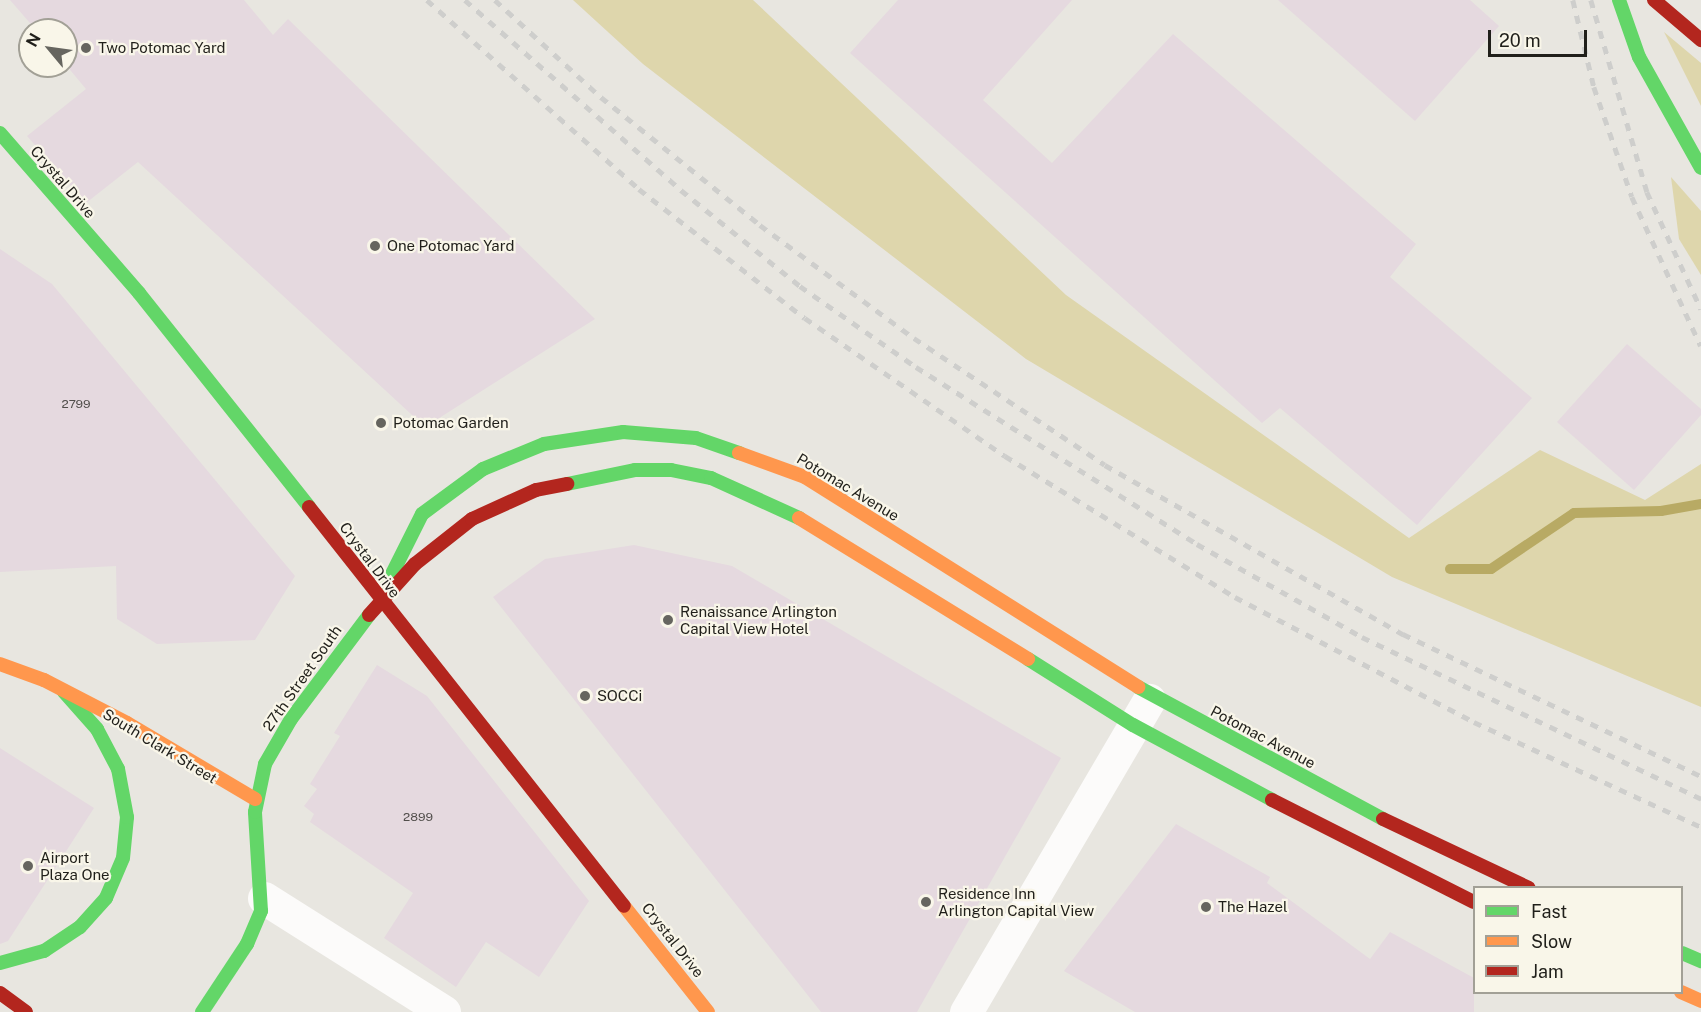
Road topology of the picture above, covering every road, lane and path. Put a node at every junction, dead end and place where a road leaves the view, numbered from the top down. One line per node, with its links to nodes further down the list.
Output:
1 (1619, 0): 5 (main road)
2 (1654, 0): 3 (main road)
3 (1701, 40)
4 (0, 133): 6 (main road, Crystal Drive)
5 (1701, 168)
6 (380, 602): 9 (main road, Potomac Avenue); 10 (main road); 11 (main road, 27th Street South); 24 (main road, Crystal Drive)
7 (0, 664): 8 (main road, South Clark Street)
8 (64, 692): 11 (main road, South Clark Street); 17 (main road)
9 (1152, 696): 10 (street); 12 (main road, Potomac Avenue)
10 (1134, 725): 14 (main road); 25 (street)
11 (255, 798): 13 (main road, 27th Street South)
12 (1526, 886)
13 (264, 898): 22 (main road, 27th Street South); 23 (street)
14 (1473, 902)
15 (1683, 953): 16 (main road)
16 (1701, 961)
17 (0, 963)
18 (0, 993): 21 (main road)
19 (1683, 993): 20 (main road)
20 (1701, 1001)
21 (26, 1012)
22 (202, 1012)
23 (444, 1012)
24 (708, 1012)
25 (966, 1012)

